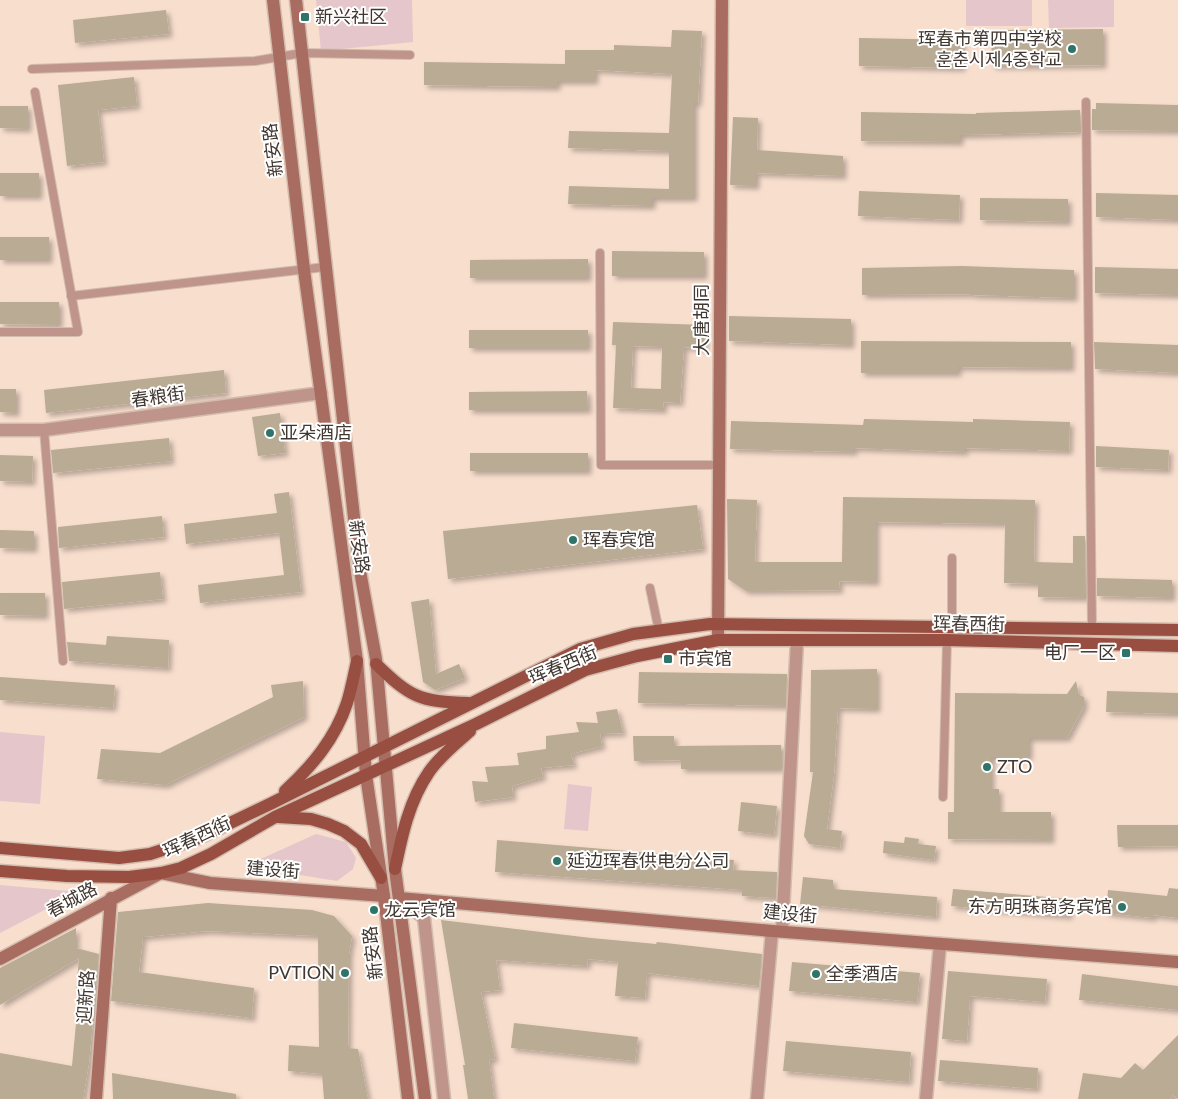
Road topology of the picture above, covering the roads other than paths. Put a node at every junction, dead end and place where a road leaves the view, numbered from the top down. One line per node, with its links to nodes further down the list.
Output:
1 (273, 0): 6 (main road, 新安路)
2 (296, 0): 4 (main road, 新安路)
3 (722, 0): 18 (main road, 大唐胡同)
4 (302, 53): 5 (lane); 6 (lane); 11 (main road, 新安路)
5 (410, 55)
6 (280, 57): 7 (lane); 12 (main road, 新安路)
7 (32, 69)
8 (35, 92): 13 (lane)
9 (1086, 102): 25 (lane)
10 (600, 253): 18 (lane)
11 (325, 267): 12 (lane); 20 (main road, 新安路)
12 (304, 270): 13 (lane); 15 (main road, 新安路)
13 (71, 296): 14 (lane)
14 (0, 332)
15 (320, 393): 17 (street, 春粮街); 21 (main road, 新安路)
16 (0, 430): 17 (street, 春粮街)
17 (44, 430): 32 (lane)
18 (719, 465): 23 (main road, 大唐胡同)
19 (952, 558): 24 (lane)
20 (360, 571): 21 (main road); 34 (main road, 新安路)
21 (345, 575): 33 (main road, 新安路)
22 (650, 588): 27 (lane)
23 (718, 625): 24 (main road, 珲春西街); 27 (main road, 珲春西街); 28 (main road, 大唐胡同)
24 (952, 628): 25 (main road, 珲春西街)
25 (1092, 629): 26 (main road, 珲春西街)
26 (1178, 630)
27 (659, 631): 35 (main road, 珲春西街)
28 (718, 640): 30 (main road, 珲春西街); 36 (main road, 珲春西街)
29 (947, 640): 30 (main road, 珲春西街); 31 (main road, 珲春西街); 41 (lane)
30 (796, 641): 52 (street)
31 (1178, 646)
32 (63, 661)
33 (357, 661): 38 (main road, 新安路); 42 (main road)
34 (376, 664): 35 (main road); 37 (main road, 新安路)
35 (470, 703): 37 (main road, 珲春西街)
36 (476, 724): 39 (main road, 珲春西街); 45 (main road)
37 (382, 747): 38 (main road, 珲春西街); 39 (main road, 新安路)
38 (365, 756): 40 (main road, 新安路); 42 (main road, 珲春西街)
39 (384, 767): 40 (main road, 珲春西街); 45 (main road, 新安路)
40 (366, 775): 43 (main road, 珲春西街); 48 (main road, 新安路)
41 (943, 797)
42 (272, 803): 44 (main road, 珲春西街)
43 (275, 817): 47 (main road, 珲春西街); 48 (main road)
44 (0, 848)
45 (395, 869): 51 (main road, 新安路)
46 (0, 870): 47 (main road, 珲春西街)
47 (161, 873): 49 (main road, 建设街); 50 (main road, 春城路)
48 (381, 878): 49 (main road, 新安路)
49 (384, 896): 57 (main road, 新安路)
50 (112, 898): 54 (main road, 春城路); 56 (main road, 迎新路)
51 (399, 898): 52 (main road, 建设街); 58 (main road, 新安路); 59 (street)
52 (777, 931): 53 (main road, 建设街); 60 (street)
53 (940, 944): 55 (main road, 建设街); 61 (street)
54 (0, 959)
55 (1178, 962)
56 (96, 1099)
57 (408, 1099)
58 (425, 1099)
59 (444, 1099)
60 (757, 1099)
61 (926, 1099)

